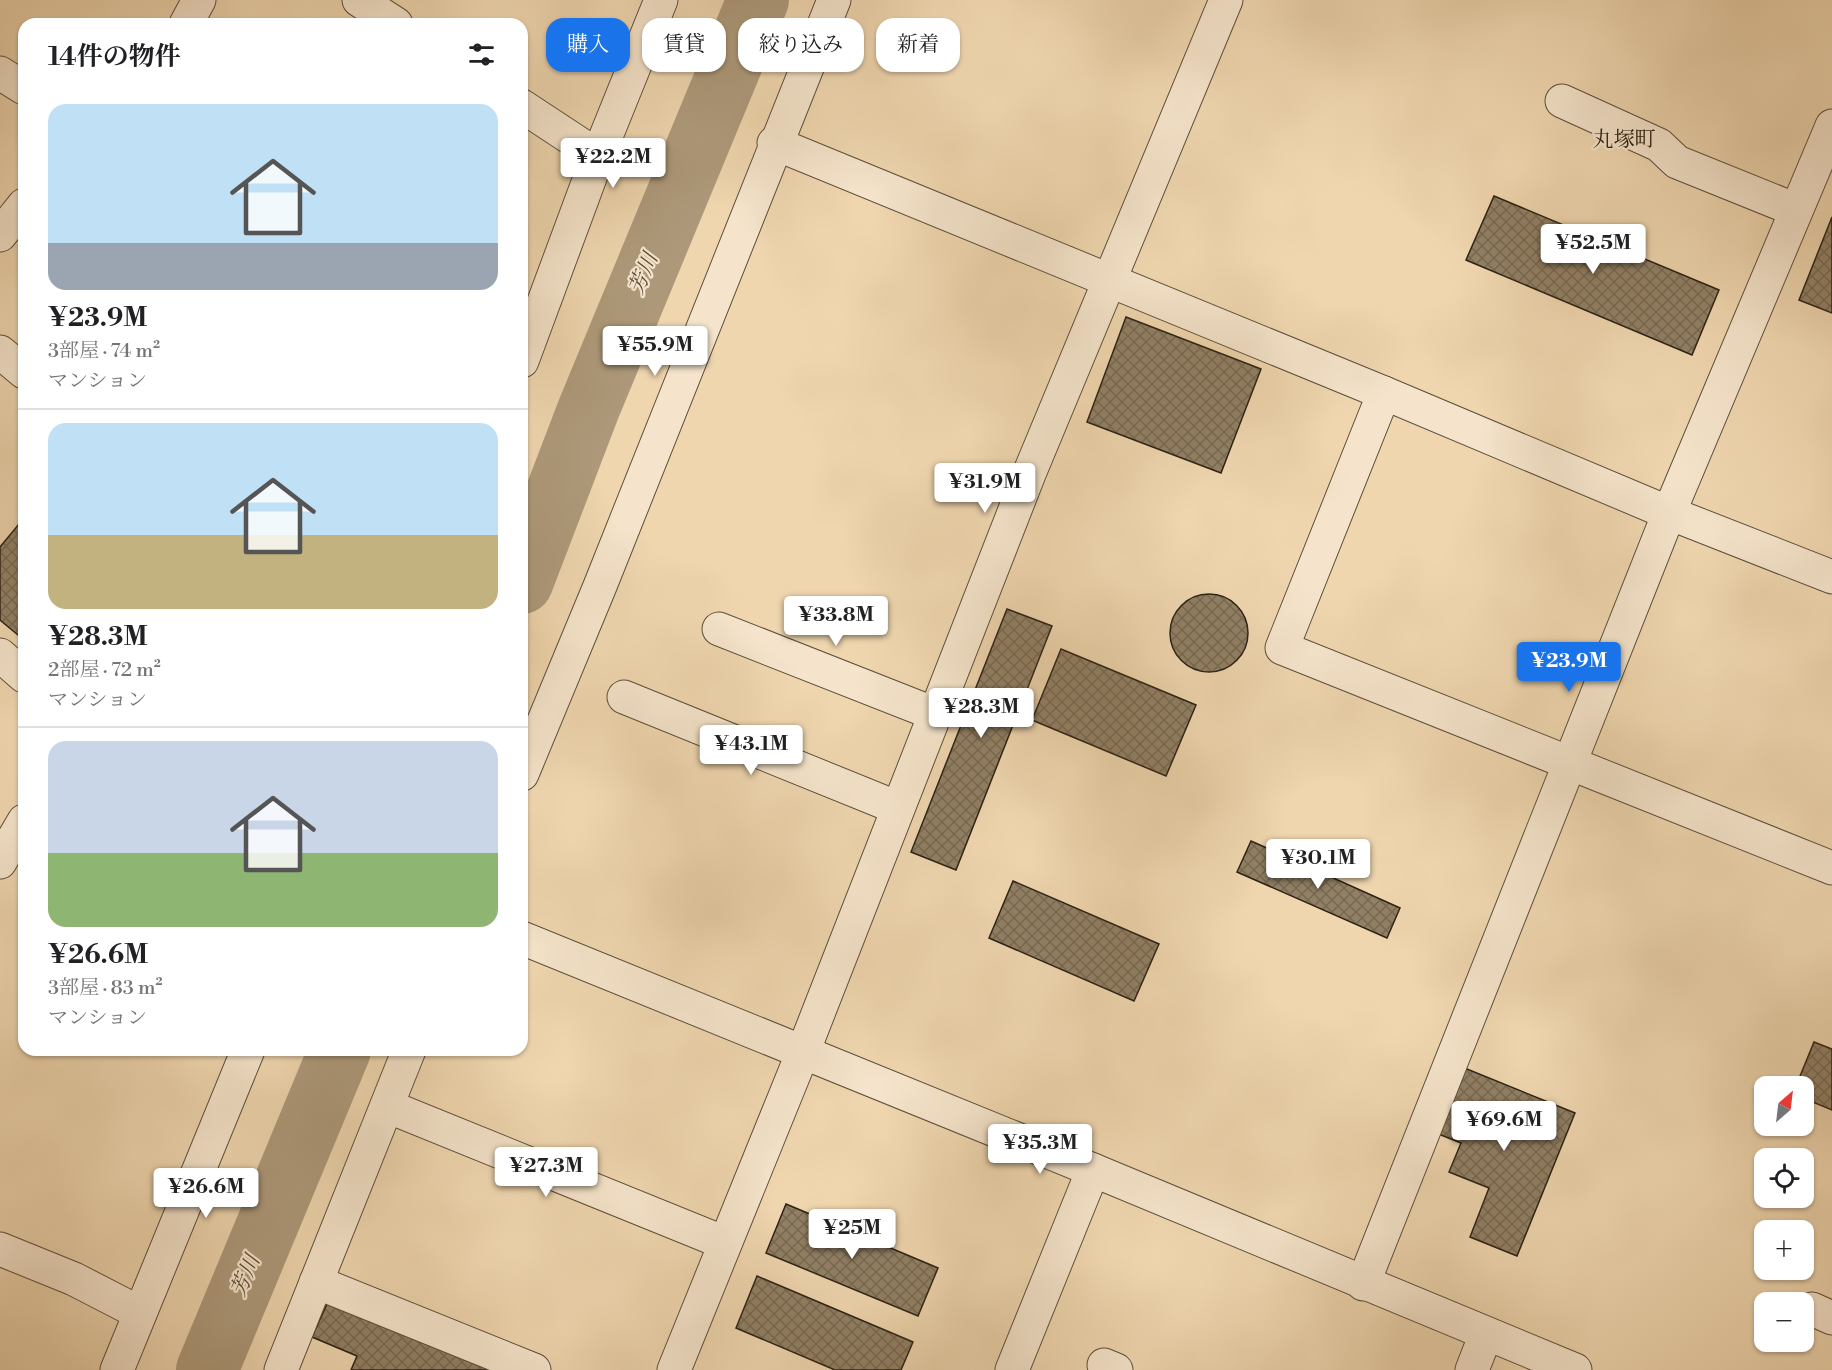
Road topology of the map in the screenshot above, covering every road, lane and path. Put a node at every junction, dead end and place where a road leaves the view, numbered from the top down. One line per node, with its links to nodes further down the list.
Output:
1 (199, 0): 6 (street)
2 (359, 0): 7 (street)
3 (661, 0): 14 (street)
4 (834, 0): 13 (street)
5 (1226, 0): 18 (street)
6 (189, 18)
7 (387, 18)
8 (0, 73): 9 (street)
9 (18, 84)
10 (1562, 101): 15 (street)
11 (528, 110): 14 (street)
12 (1832, 126): 15 (street)
13 (774, 143): 18 (street); 30 (street)
14 (598, 156): 19 (street)
15 (1797, 210): 23 (street)
16 (18, 213): 17 (street)
17 (0, 236)
18 (1110, 280): 22 (street); 29 (street)
19 (528, 345)
20 (0, 352): 21 (street)
21 (18, 367)
22 (1384, 393): 23 (street); 31 (street)
23 (1669, 513): 24 (street); 31 (street)
24 (1832, 577)
25 (719, 628): 29 (street)
26 (0, 655): 27 (street)
27 (18, 671)
28 (624, 697): 32 (street)
29 (935, 714): 32 (street)
30 (528, 760)
31 (1568, 764): 35 (street); 45 (street)
32 (898, 808): 37 (street)
33 (18, 831): 34 (street)
34 (0, 862)
35 (1832, 868)
36 (528, 940): 37 (street)
37 (803, 1052): 41 (street); 42 (street)
38 (246, 1056): 46 (street)
39 (407, 1056): 40 (street)
40 (387, 1106): 42 (street); 44 (street)
41 (1093, 1170): 45 (street); 52 (street)
42 (725, 1243): 51 (street)
43 (0, 1250): 46 (street)
44 (316, 1282): 49 (street); 50 (street)
45 (1363, 1284): 47 (street)
46 (140, 1313): 48 (street)
47 (1486, 1334): 53 (street); 54 (street)
48 (117, 1370)
49 (281, 1370)
50 (534, 1370)
51 (674, 1370)
52 (1012, 1370)
53 (1472, 1370)
54 (1575, 1370)

